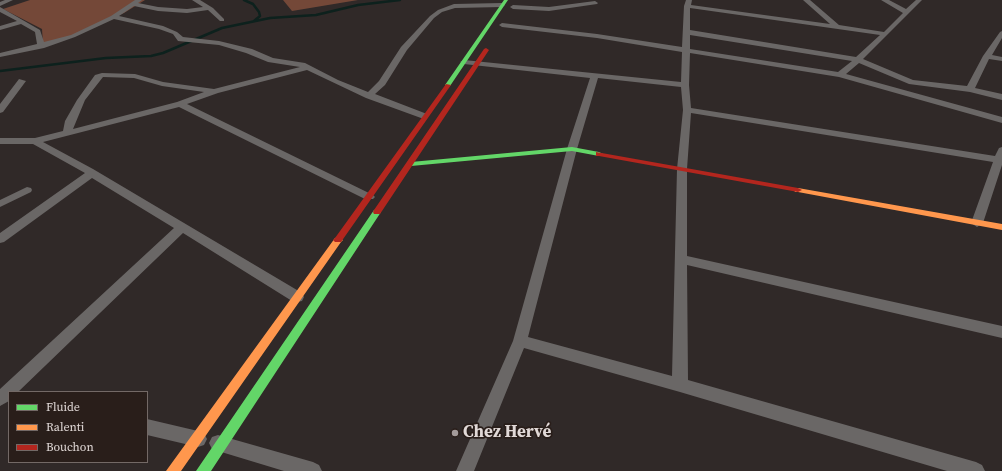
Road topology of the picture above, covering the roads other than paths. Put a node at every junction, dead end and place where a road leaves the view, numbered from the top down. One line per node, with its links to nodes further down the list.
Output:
1 (10, 0): 11 (street)
2 (139, 0): 12 (street)
3 (194, 0): 13 (street)
4 (806, 0): 20 (street)
5 (884, 0): 15 (street)
6 (919, 0): 15 (street)
7 (504, 2): 31 (street); 42 (street)
8 (514, 3): 9 (street); 19 (street)
9 (595, 3)
10 (688, 3): 20 (street); 22 (street)
11 (0, 4)
12 (132, 4): 13 (street); 16 (street)
13 (209, 8): 17 (street)
14 (2, 12): 18 (street)
15 (907, 12): 24 (street)
16 (113, 18): 25 (street); 33 (street)
17 (222, 20)
18 (22, 22): 21 (street); 25 (street)
19 (502, 25): 26 (street); 32 (street)
20 (837, 27): 24 (street)
21 (0, 28)
22 (687, 32): 26 (street); 30 (street)
23 (1002, 32): 28 (street)
24 (885, 34): 30 (street)
25 (41, 46): 27 (street)
26 (687, 50): 35 (street); 38 (street)
27 (0, 54)
28 (987, 56): 29 (street); 39 (street)
29 (1002, 59)
30 (859, 60): 35 (street); 37 (street)
31 (464, 62): 32 (street); 47 (street)
32 (477, 63): 34 (street); 56 (street)
33 (309, 68): 40 (street); 42 (street)
34 (595, 75): 38 (street); 54 (street)
35 (840, 75): 41 (street)
36 (22, 81): 45 (street)
37 (912, 82): 39 (street); 41 (street)
38 (685, 85): 46 (street)
39 (970, 89): 43 (street)
40 (215, 91): 44 (street); 49 (street)
41 (906, 93): 48 (street)
42 (369, 96): 47 (street)
43 (1002, 97)
44 (180, 104): 49 (street); 60 (street)
45 (0, 110)
46 (687, 110): 55 (street); 57 (street)
47 (424, 116): 60 (street)
48 (1002, 120)
49 (67, 132): 51 (street)
50 (0, 141): 52 (street)
51 (35, 141): 52 (street); 58 (street)
52 (21, 142): 53 (street)
53 (0, 148)
54 (572, 150): 56 (street); 57 (street); 69 (street)
55 (1000, 155): 62 (street)
56 (411, 164): 74 (street)
57 (682, 169): 62 (street); 66 (street)
58 (92, 173): 64 (street); 65 (street)
59 (27, 190): 61 (street)
60 (368, 197): 67 (street)
61 (0, 204)
62 (977, 223): 63 (street)
63 (1002, 227)
64 (181, 228): 67 (street); 71 (street)
65 (0, 239)
66 (682, 259): 68 (street); 70 (street)
67 (297, 297): 73 (street)
68 (1002, 332)
69 (520, 341): 70 (street); 78 (street)
70 (680, 385): 79 (street)
71 (8, 391)
72 (148, 427): 73 (street)
73 (196, 438): 74 (street); 75 (street)
74 (221, 444): 76 (street); 77 (street)
75 (173, 471)
76 (203, 471)
77 (313, 471)
78 (465, 471)
79 (976, 471)

